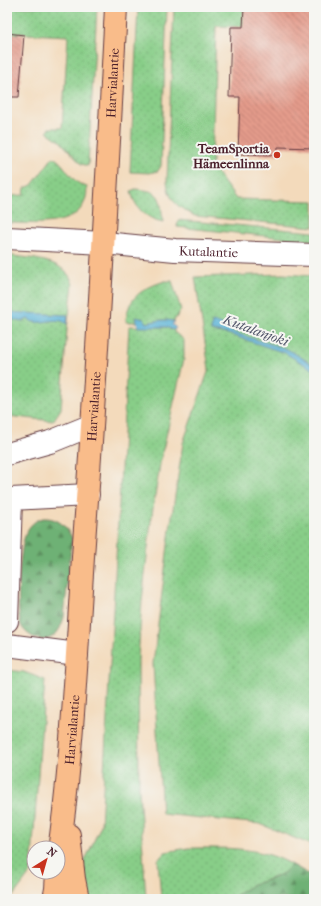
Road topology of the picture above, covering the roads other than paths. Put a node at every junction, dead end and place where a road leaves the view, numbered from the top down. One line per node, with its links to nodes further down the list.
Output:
1 (116, 7): 3 (main road, Harvialantie)
2 (7, 238): 3 (street, Kutalantie)
3 (104, 243): 4 (street, Kutalantie); 5 (main road, Harvialantie)
4 (314, 255)
5 (92, 425): 6 (street); 7 (main road, Harvialantie)
6 (7, 454)
7 (88, 495): 8 (street); 10 (main road, Harvialantie)
8 (7, 621)
9 (7, 645): 10 (street)
10 (77, 654): 11 (main road, Harvialantie)
11 (65, 805): 12 (main road, Harvialantie); 15 (main road, Harvialantie)
12 (60, 840)
13 (57, 880): 14 (main road)
14 (54, 899)
15 (78, 899)

